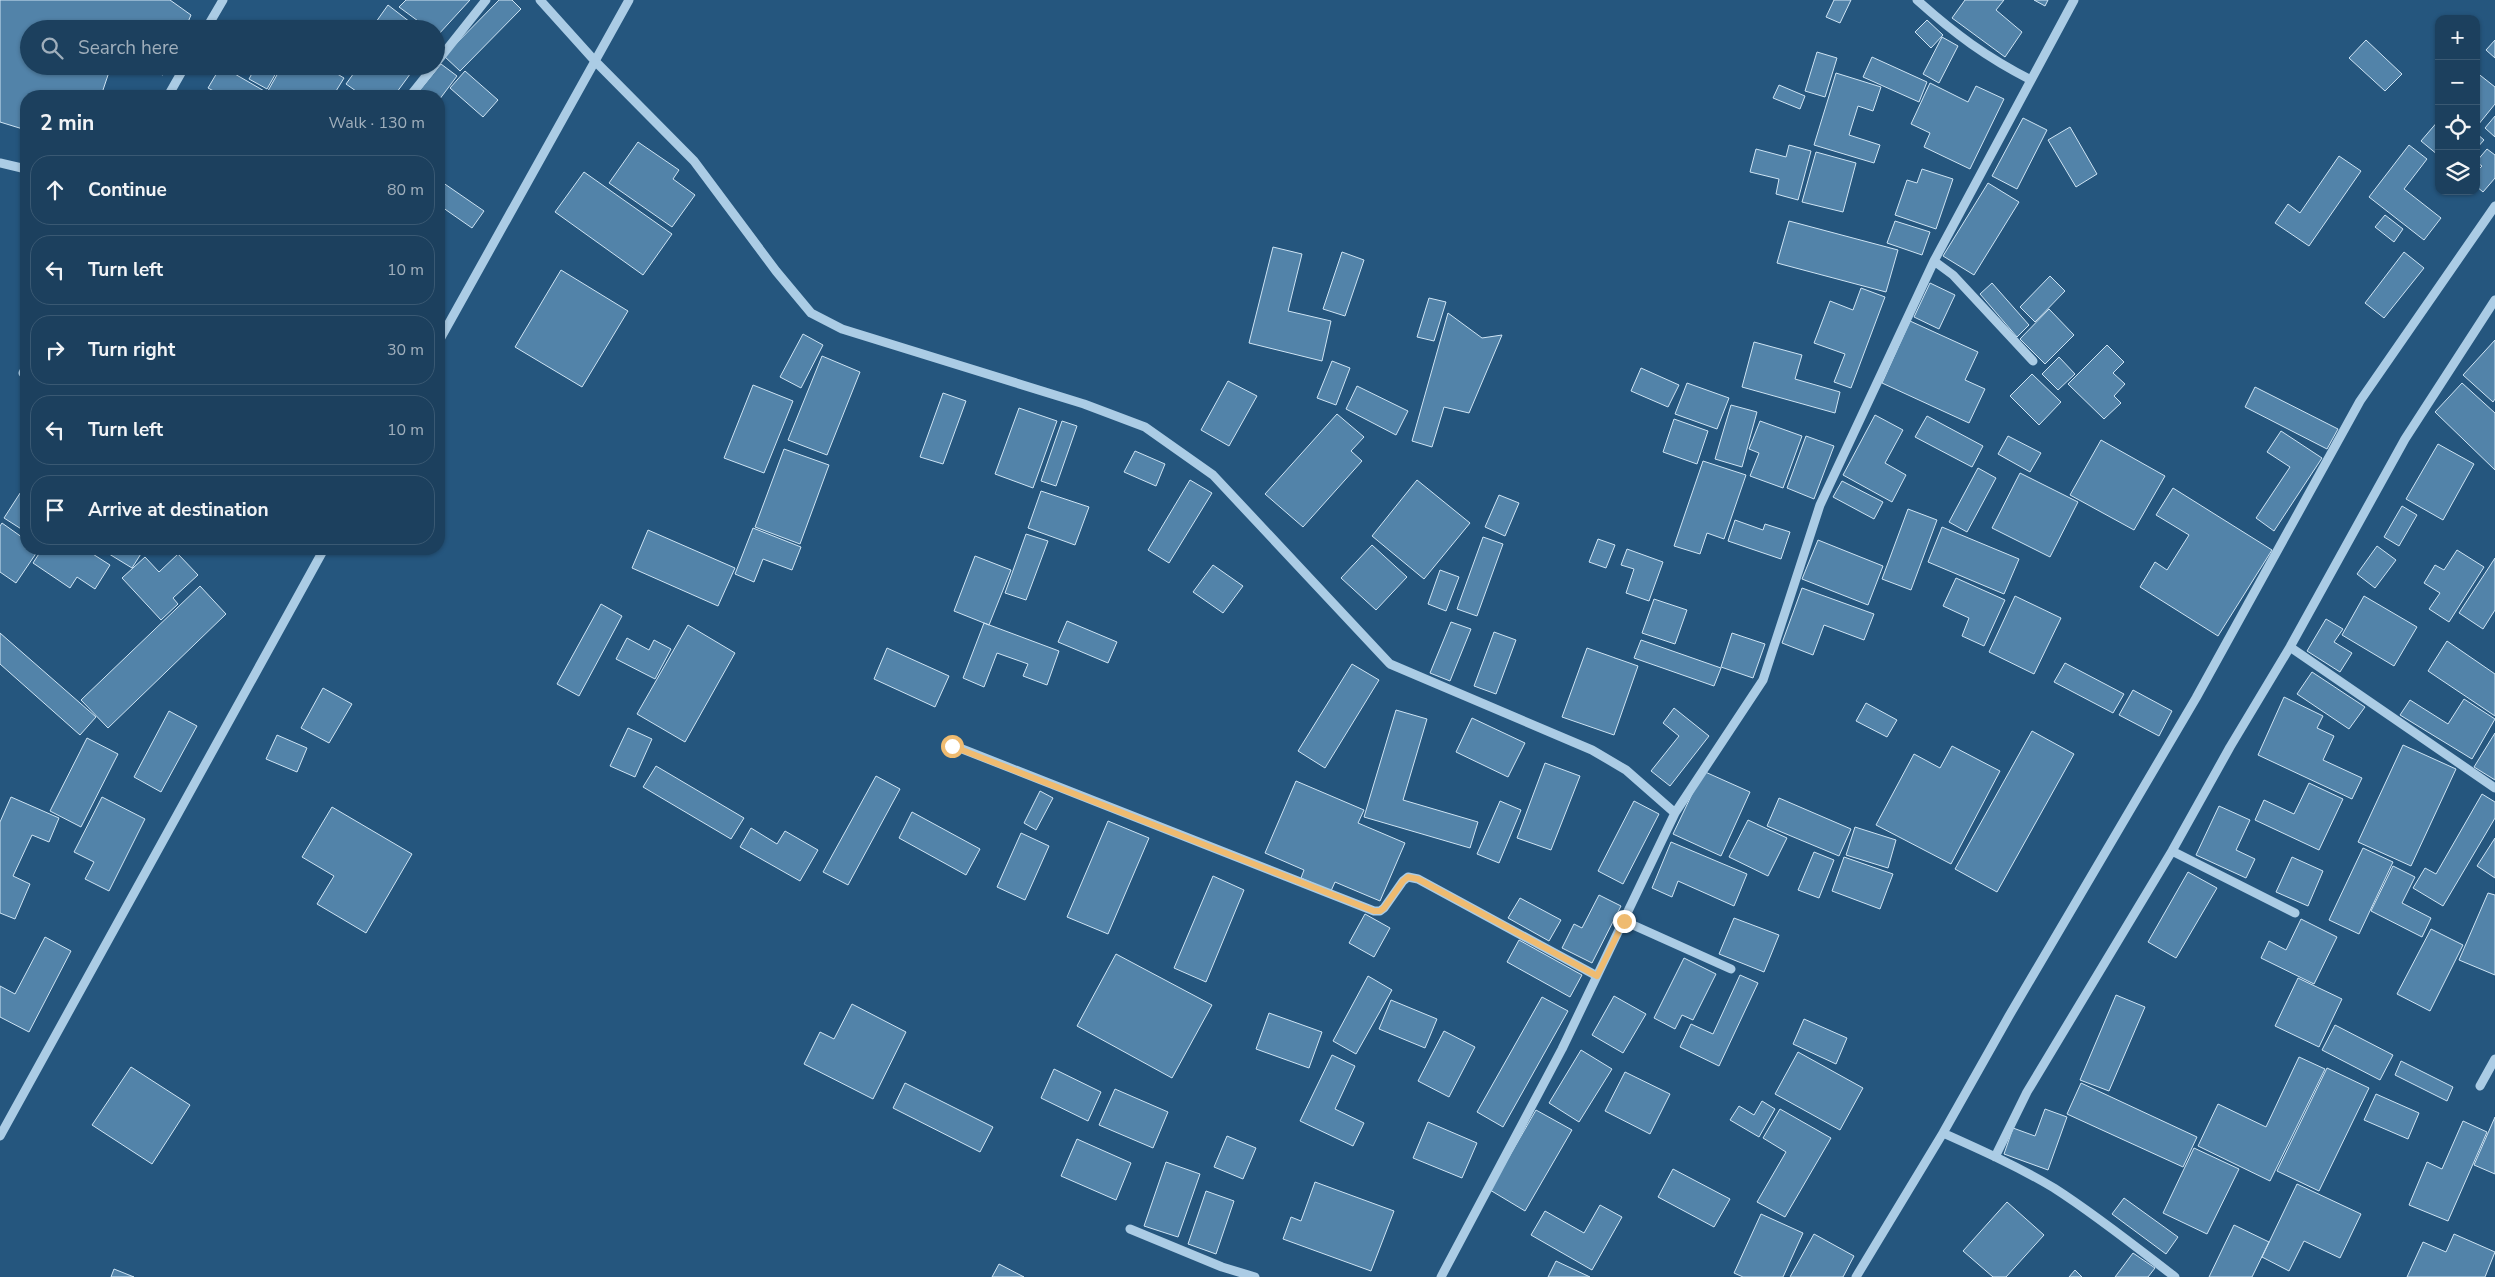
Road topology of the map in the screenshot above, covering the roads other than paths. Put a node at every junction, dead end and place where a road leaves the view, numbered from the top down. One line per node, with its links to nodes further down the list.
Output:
1 (223, 0): 7 (street)
2 (486, 0): 8 (street)
3 (540, 0): 9 (street)
4 (629, 0): 9 (street)
5 (1917, 0): 12 (street)
6 (2074, 0): 12 (street)
7 (211, 20)
8 (445, 52)
9 (594, 60): 20 (street); 26 (street)
10 (180, 75): 13 (street)
11 (427, 75): 14 (street)
12 (2031, 80): 18 (street)
13 (171, 90)
14 (415, 90)
15 (0, 163): 16 (street)
16 (20, 168)
17 (2495, 206): 34 (street)
18 (1934, 261): 21 (street); 26 (street)
19 (2495, 300): 23 (street)
20 (445, 330)
21 (2033, 361)
22 (321, 555): 35 (street)
23 (2290, 648): 25 (street); 27 (street)
24 (952, 746): 31 (street)
25 (2495, 788)
26 (1675, 813): 29 (street)
27 (2172, 850): 28 (street); 36 (street)
28 (2295, 913)
29 (1624, 921): 30 (street); 31 (street)
30 (1731, 968)
31 (1597, 976): 39 (street)
32 (2495, 1059): 33 (street)
33 (2480, 1086)
34 (1943, 1133): 36 (street); 40 (street)
35 (0, 1136)
36 (1995, 1157): 41 (street)
37 (1130, 1229): 38 (street)
38 (1255, 1277)
39 (1441, 1277)
40 (1856, 1277)
41 (2175, 1277)

